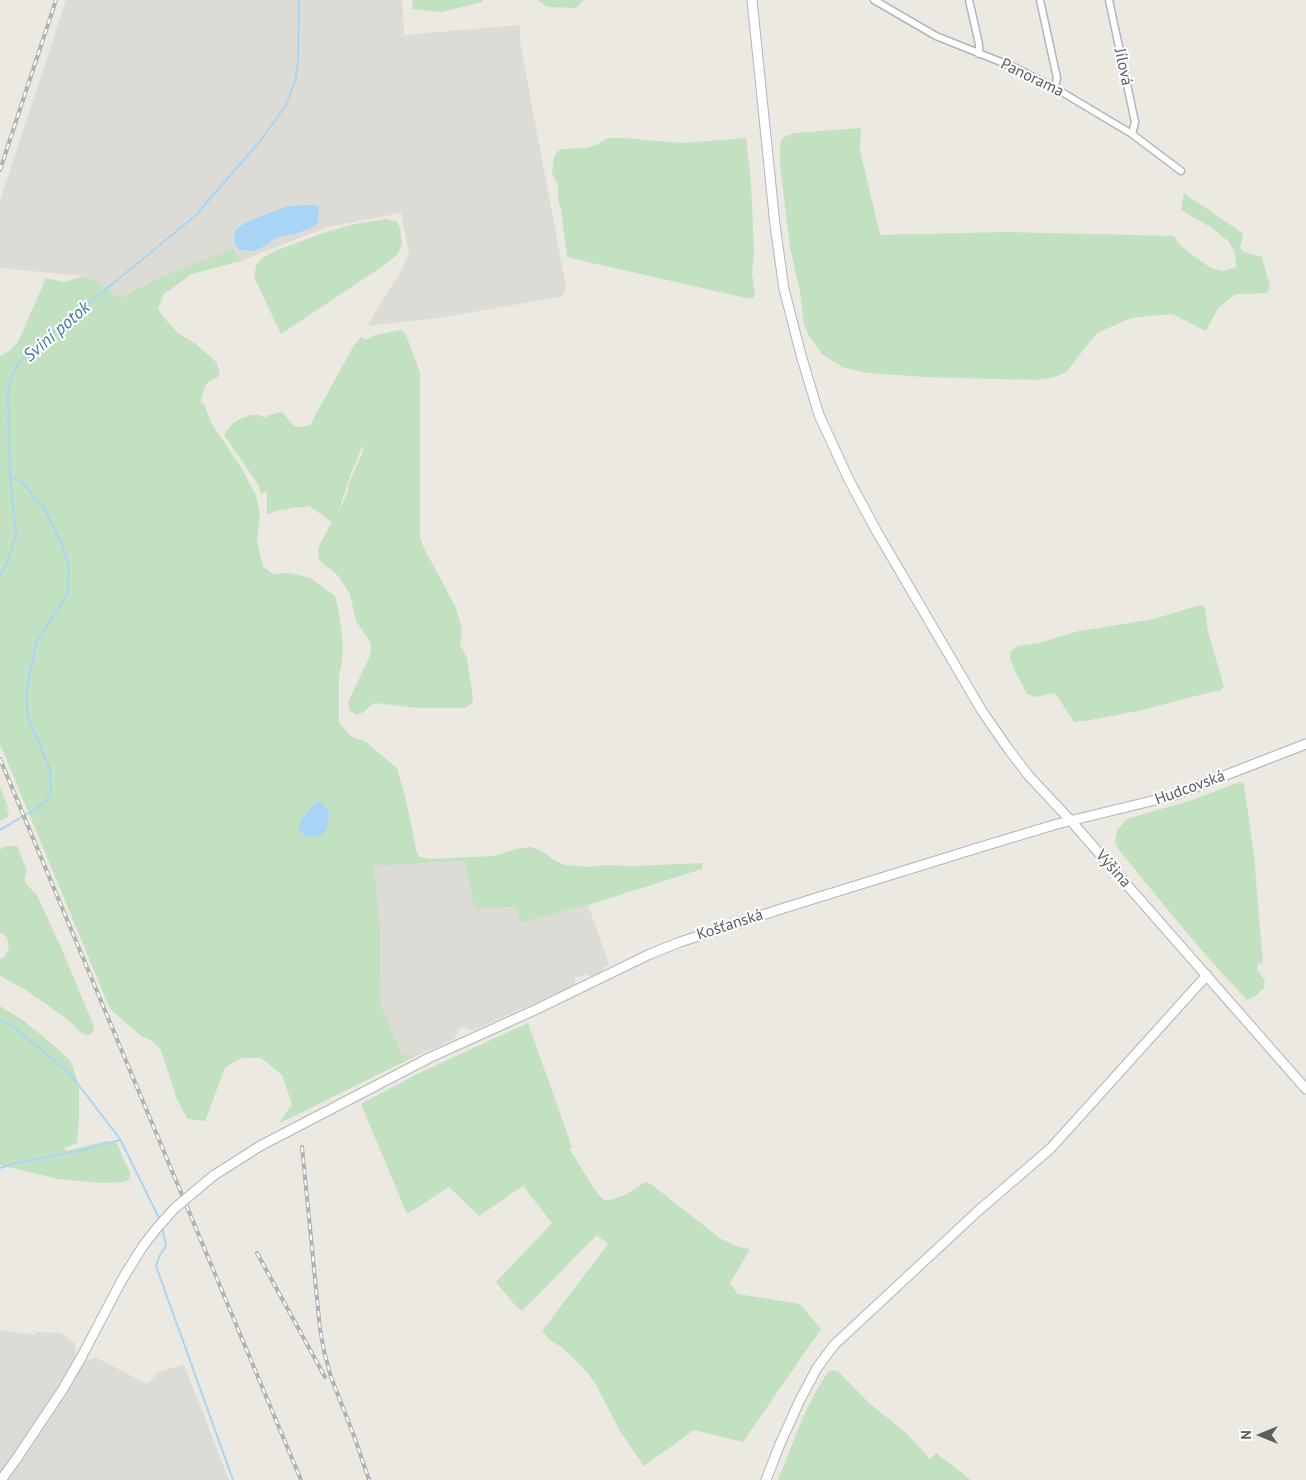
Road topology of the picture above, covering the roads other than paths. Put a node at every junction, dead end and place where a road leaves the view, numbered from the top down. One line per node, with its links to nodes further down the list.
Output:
1 (874, 0): 6 (street, Panorama)
2 (969, 0): 6 (street)
3 (1040, 0): 7 (street)
4 (1109, 0): 8 (street, Jílová)
5 (752, 5): 11 (street, Výšina)
6 (979, 54): 7 (street, Panorama)
7 (1055, 88): 8 (street, Panorama)
8 (1132, 134): 9 (street, Panorama)
9 (1181, 171)
10 (1306, 744): 11 (street, Hudcovská)
11 (1071, 821): 12 (street, Výšina); 14 (street, Košťanská, bridge)
12 (1207, 975): 13 (street, Výšina); 15 (street)
13 (1306, 1088)
14 (1, 1480)
15 (766, 1480)

